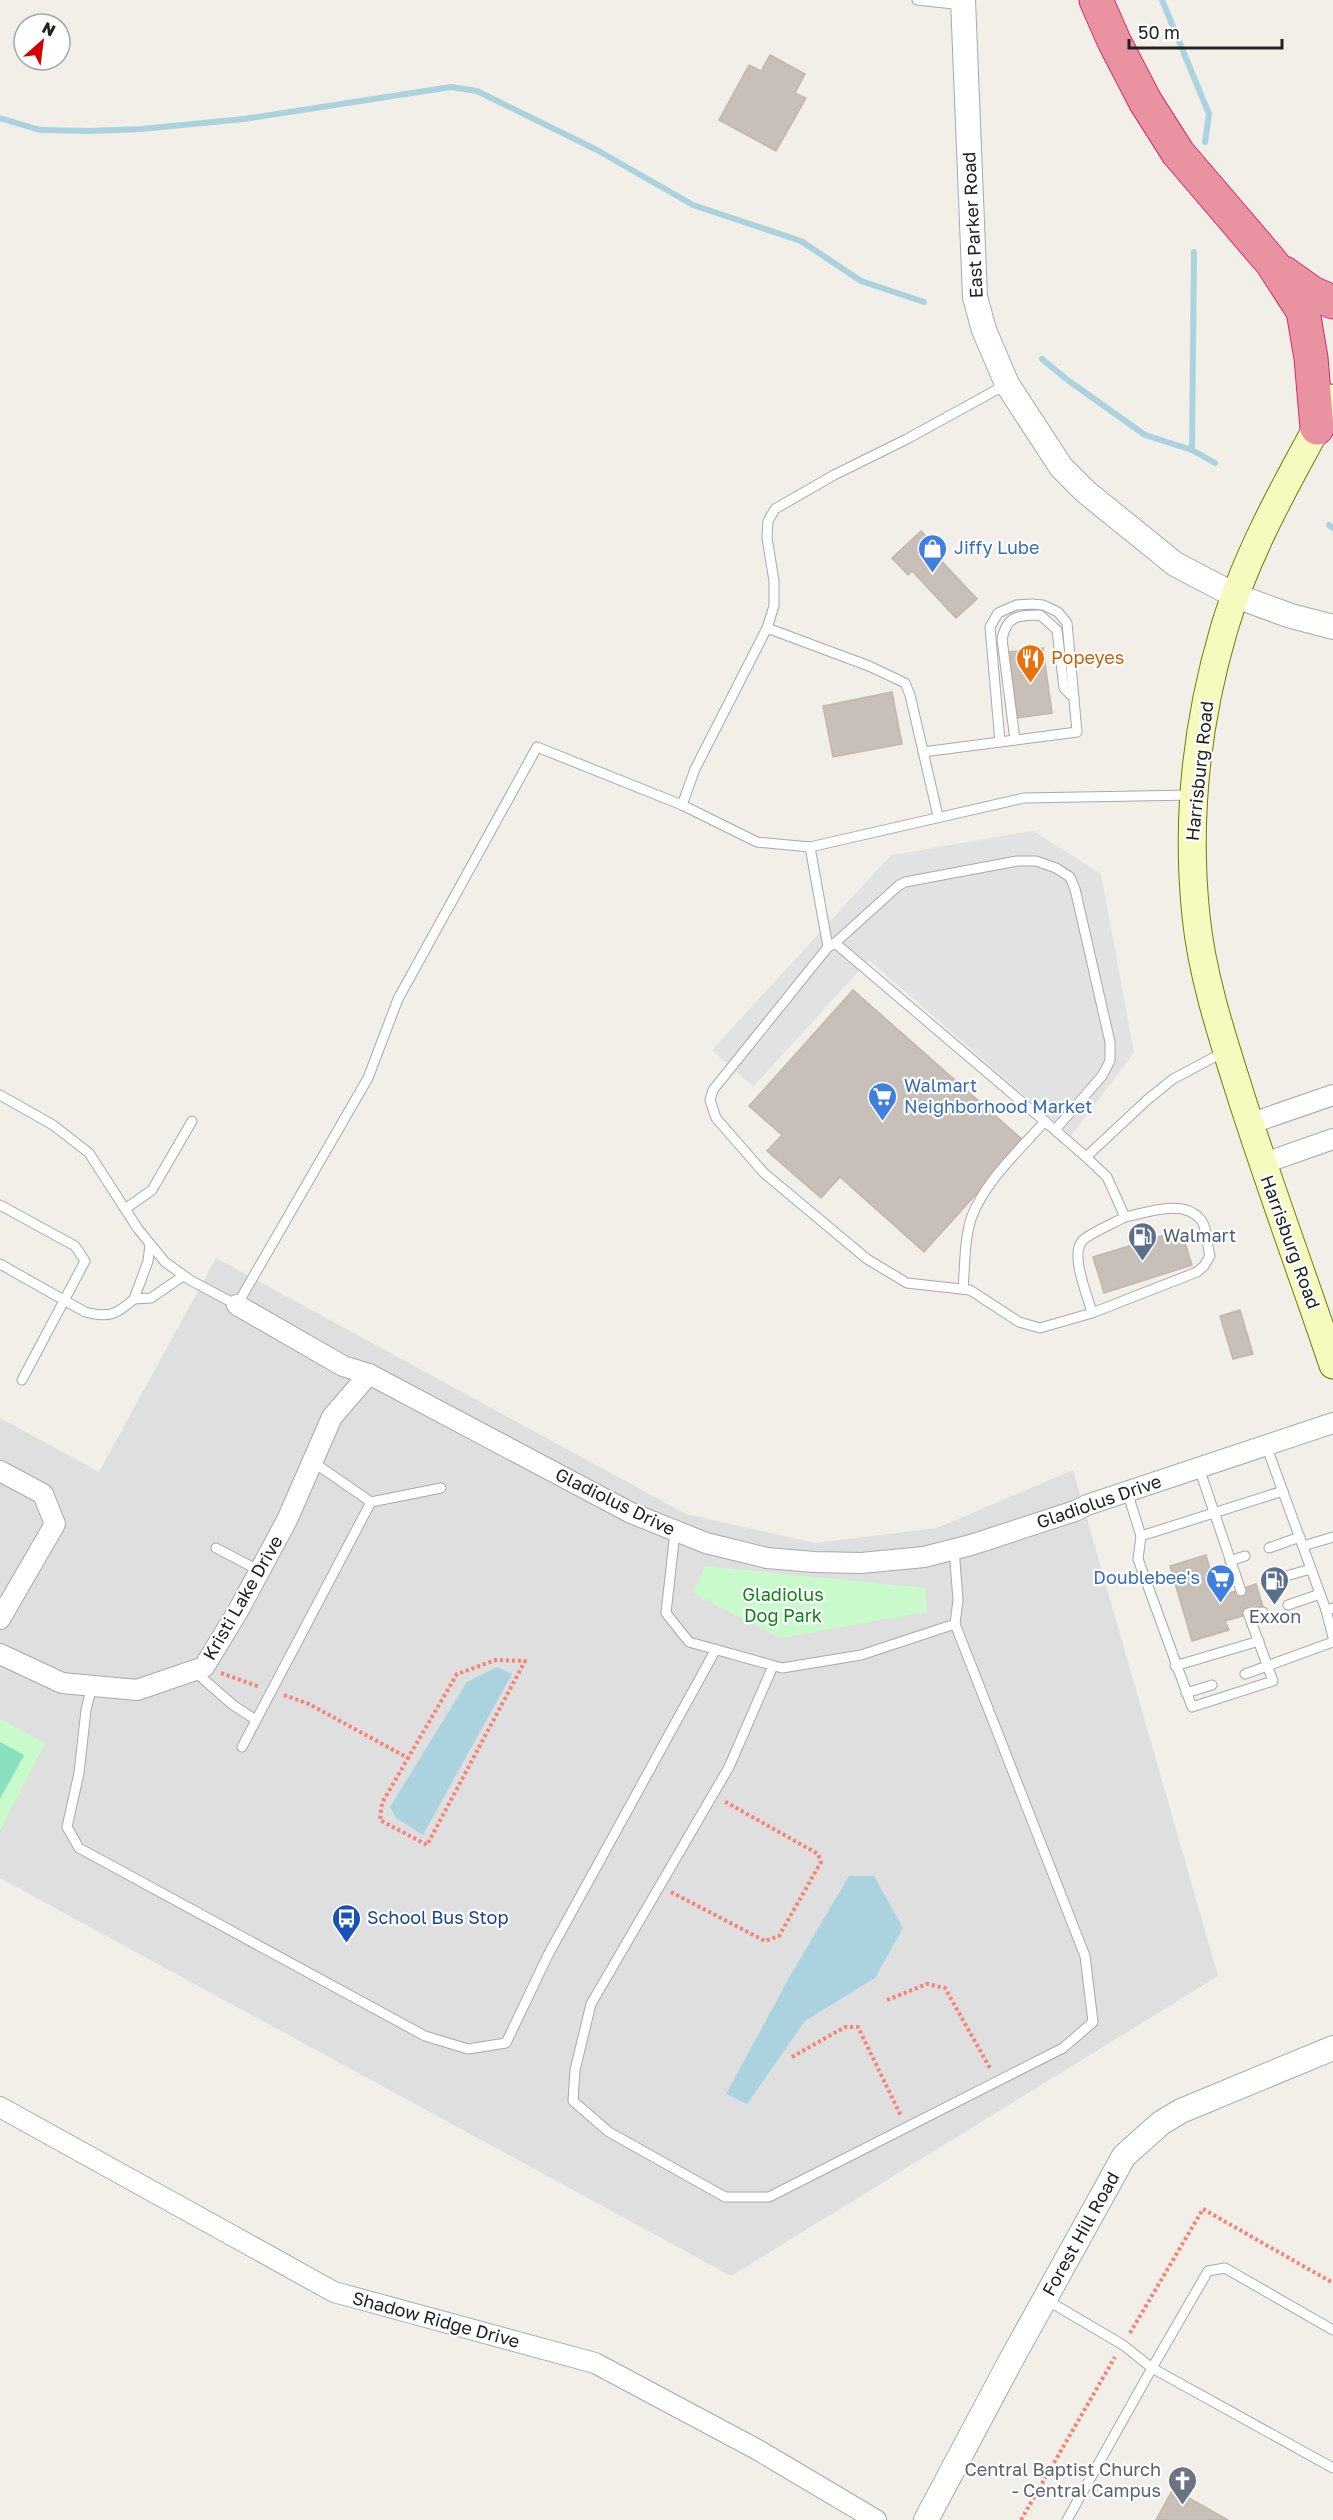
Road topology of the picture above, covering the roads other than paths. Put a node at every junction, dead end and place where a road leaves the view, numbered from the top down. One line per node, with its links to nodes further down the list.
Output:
1 (917, 0): 3 (lane)
2 (1096, 0): 4 (highway)
3 (963, 3): 6 (street, East Parker Road)
4 (1272, 263): 5 (highway); 8 (highway)
5 (1333, 302)
6 (1007, 384): 9 (street, East Parker Road); 11 (lane)
7 (1333, 398): 8 (main road, Harrisburg Road)
8 (1325, 422): 9 (main road, Harrisburg Road)
9 (1236, 596): 10 (street, East Parker Road); 16 (main road, Harrisburg Road)
10 (1333, 627)
11 (767, 628): 15 (lane); 17 (lane)
12 (1074, 698): 13 (lane); 13 (lane); 14 (lane)
13 (1015, 740): 14 (lane)
14 (1000, 742): 15 (lane)
15 (923, 752): 18 (lane)
16 (1194, 795): 18 (lane); 21 (main road, Harrisburg Road)
17 (682, 805): 19 (lane); 40 (lane)
18 (938, 816): 19 (lane)
19 (810, 847): 20 (lane)
20 (832, 945): 25 (lane); 27 (lane); 37 (lane)
21 (1226, 1051): 26 (main road, Harrisburg Road); 29 (lane)
22 (0, 1095): 32 (lane)
23 (1333, 1095): 26 (street)
24 (192, 1120): 32 (lane)
25 (1045, 1121): 27 (lane); 37 (lane)
26 (1249, 1124): 30 (main road, Harrisburg Road)
27 (1055, 1130): 29 (lane)
28 (1333, 1139): 30 (street)
29 (1086, 1157): 33 (lane)
30 (1262, 1164): 42 (main road, Harrisburg Road)
31 (0, 1205): 39 (lane)
32 (125, 1209): 34 (lane)
33 (1125, 1217): 41 (lane); 41 (lane)
34 (150, 1244): 36 (lane); 38 (lane)
35 (0, 1264): 39 (lane)
36 (183, 1276): 38 (lane); 40 (lane)
37 (963, 1289): 41 (lane)
38 (134, 1299): 39 (lane)
39 (64, 1300): 44 (lane)
40 (237, 1305): 43 (street, Gladiolus Drive)
41 (1092, 1313)
42 (1333, 1365)
43 (369, 1374): 47 (street, Kristi Lake Drive); 55 (street, Gladiolus Drive)
44 (22, 1380)
45 (1333, 1423): 46 (street, Gladiolus Drive)
46 (1266, 1445): 48 (street, Gladiolus Drive); 52 (lane)
47 (313, 1462): 53 (lane); 65 (street, Kristi Lake Drive)
48 (1199, 1468): 51 (street, Gladiolus Drive); 54 (lane)
49 (0, 1471): 72 (street)
50 (441, 1488): 53 (lane)
51 (1127, 1491): 56 (lane); 61 (street, Gladiolus Drive)
52 (1283, 1491): 54 (lane); 58 (lane)
53 (371, 1502): 87 (lane)
54 (1214, 1513): 56 (lane); 63 (lane)
55 (675, 1532): 61 (street, Gladiolus Drive); 77 (lane)
56 (1141, 1536): 81 (lane)
57 (1333, 1537): 58 (lane)
58 (1301, 1542): 60 (lane); 64 (lane)
59 (216, 1548): 65 (lane)
60 (1269, 1548)
61 (954, 1549): 73 (lane)
62 (1245, 1556): 63 (lane)
63 (1230, 1561): 67 (lane)
64 (1311, 1569): 66 (lane); 68 (lane)
65 (260, 1571): 82 (street, Kristi Lake Drive)
66 (1279, 1578)
67 (1241, 1591)
68 (1320, 1594): 69 (lane); 70 (lane)
69 (1288, 1605)
70 (1330, 1609): 74 (lane)
71 (1263, 1612): 75 (lane)
72 (0, 1619)
73 (955, 1624): 80 (lane); 80 (lane)
74 (1333, 1637)
75 (1259, 1641): 79 (lane); 81 (lane)
76 (1333, 1642): 79 (lane)
77 (716, 1649): 80 (lane); 84 (lane)
78 (0, 1654): 84 (street, Kristi Lake Drive)
79 (1268, 1665): 83 (lane); 86 (lane)
80 (773, 1666)
81 (1175, 1666): 86 (lane)
82 (199, 1669): 84 (street, Kristi Lake Drive); 87 (lane)
83 (1245, 1674)
84 (92, 1685)
85 (1212, 1685): 86 (lane)
86 (1186, 1693)
87 (256, 1720): 88 (lane)
88 (242, 1747)
89 (1333, 2048): 91 (street, Forest Hill Road)
90 (0, 2107): 95 (street, Shadow Ridge Drive)
91 (1044, 2299): 93 (lane); 96 (street, Forest Hill Road)
92 (1333, 2330): 93 (lane)
93 (1152, 2368): 94 (lane); 97 (lane)
94 (1333, 2468)
95 (876, 2520)
96 (926, 2520)
97 (1067, 2520)

